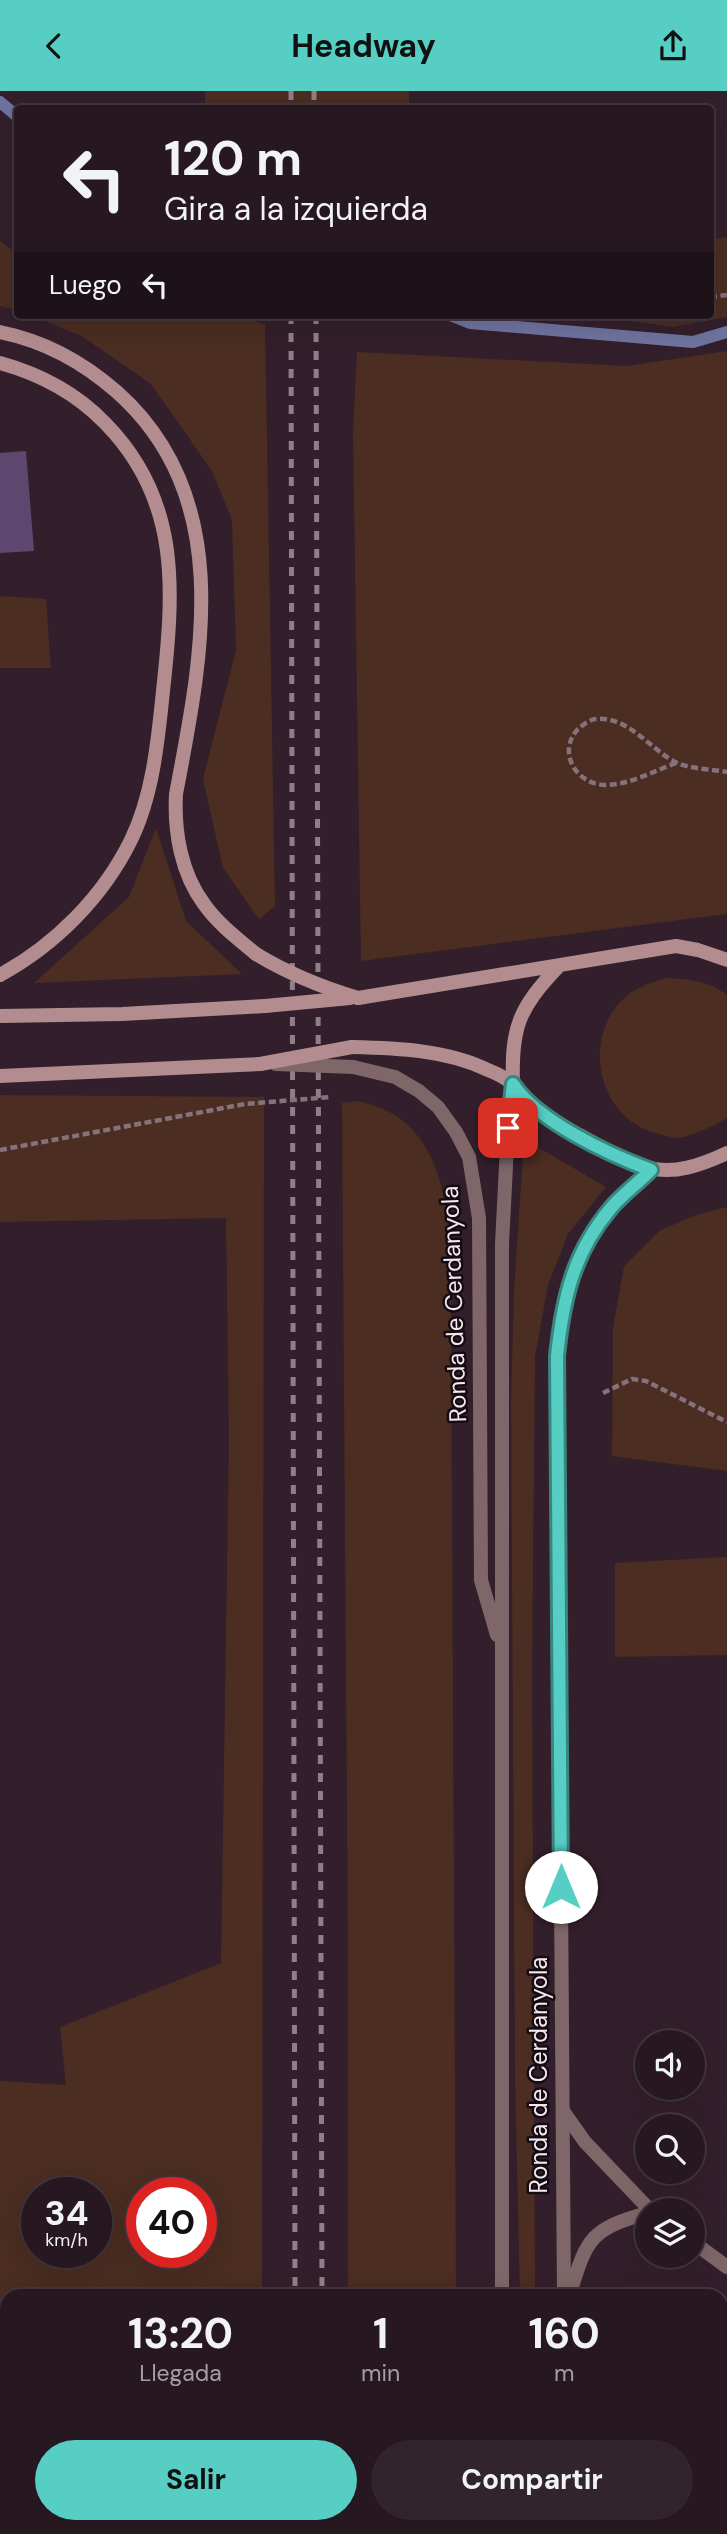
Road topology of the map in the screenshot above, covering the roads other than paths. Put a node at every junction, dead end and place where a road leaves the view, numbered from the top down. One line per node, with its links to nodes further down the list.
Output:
1 (0, 332): 6 (main road, bridge)
2 (0, 363): 5 (main road)
3 (725, 957): 4 (main road)
4 (558, 967): 6 (main road); 10 (main road)
5 (0, 975)
6 (358, 998): 7 (main road, bridge)
7 (0, 1016)
8 (260, 1064): 9 (main road); 10 (main road, bridge); 13 (street, Ronda de Cerdanyola, bridge)
9 (0, 1076)
10 (513, 1084): 12 (main road); 13 (street, Ronda de Cerdanyola)
11 (727, 1153): 12 (main road)
12 (651, 1170): 14 (street, Ronda de Cerdanyola)
13 (502, 1654): 19 (street, Ronda de Cerdanyola)
14 (563, 2111): 15 (street); 20 (street, Ronda de Cerdanyola)
15 (636, 2198)
16 (635, 2216): 21 (street)
17 (705, 2251): 18 (street)
18 (727, 2267)
19 (502, 2289)
20 (564, 2289)
21 (571, 2289)

